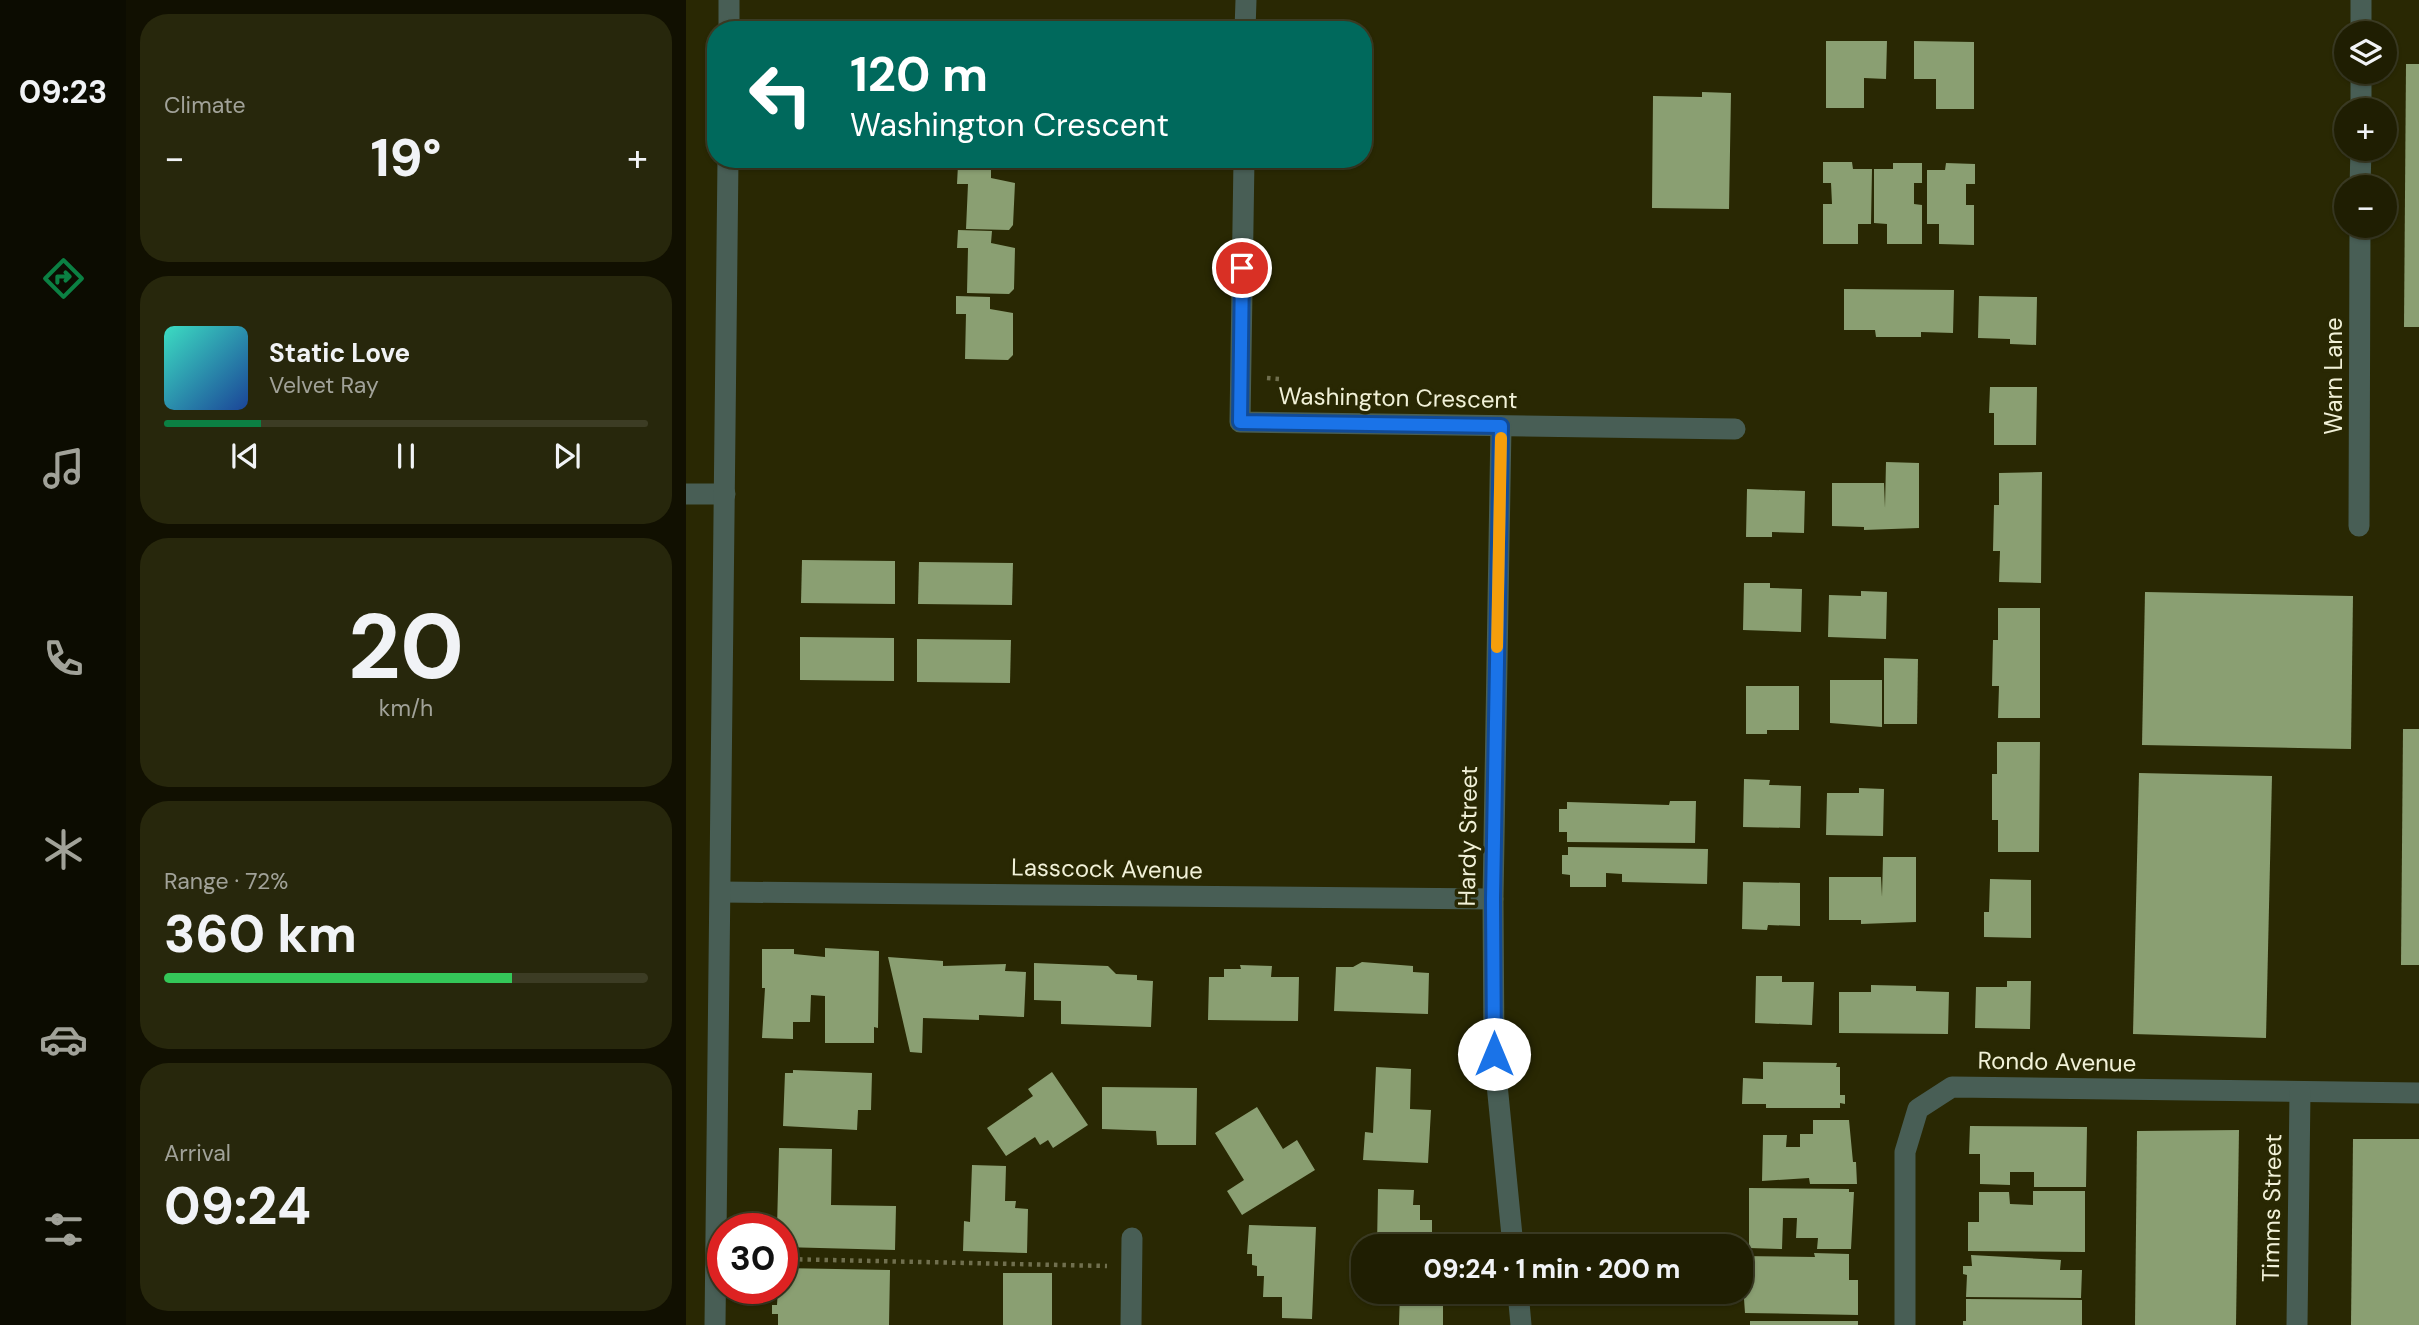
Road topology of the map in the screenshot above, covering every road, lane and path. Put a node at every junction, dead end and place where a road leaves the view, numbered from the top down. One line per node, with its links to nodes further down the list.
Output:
1 (729, 0): 4 (street)
2 (1246, 0): 5 (street)
3 (2361, 0): 6 (street)
4 (729, 21)
5 (1245, 21)
6 (2361, 21)
7 (728, 168): 13 (street)
8 (1244, 168): 10 (street, Washington Crescent)
9 (2360, 238): 14 (street, Warn Lane)
10 (1501, 426): 11 (street, Washington Crescent); 16 (street, Hardy Street)
11 (1735, 429)
12 (686, 494): 13 (street)
13 (725, 494): 15 (street)
14 (2359, 526)
15 (720, 892): 16 (street, Lasscock Avenue); 24 (street)
16 (1493, 899): 19 (street, Hardy Street)
17 (2300, 1091): 18 (street, Rondo Avenue); 27 (street, Rondo Avenue); 28 (street, Timms Street)
18 (2419, 1093)
19 (1513, 1234)
20 (1132, 1238): 22 (street)
21 (798, 1259): 22 (path)
22 (1132, 1266): 25 (street)
23 (1519, 1304): 26 (street)
24 (715, 1325)
25 (1131, 1325)
26 (1521, 1325)
27 (1905, 1325)
28 (2297, 1325)

